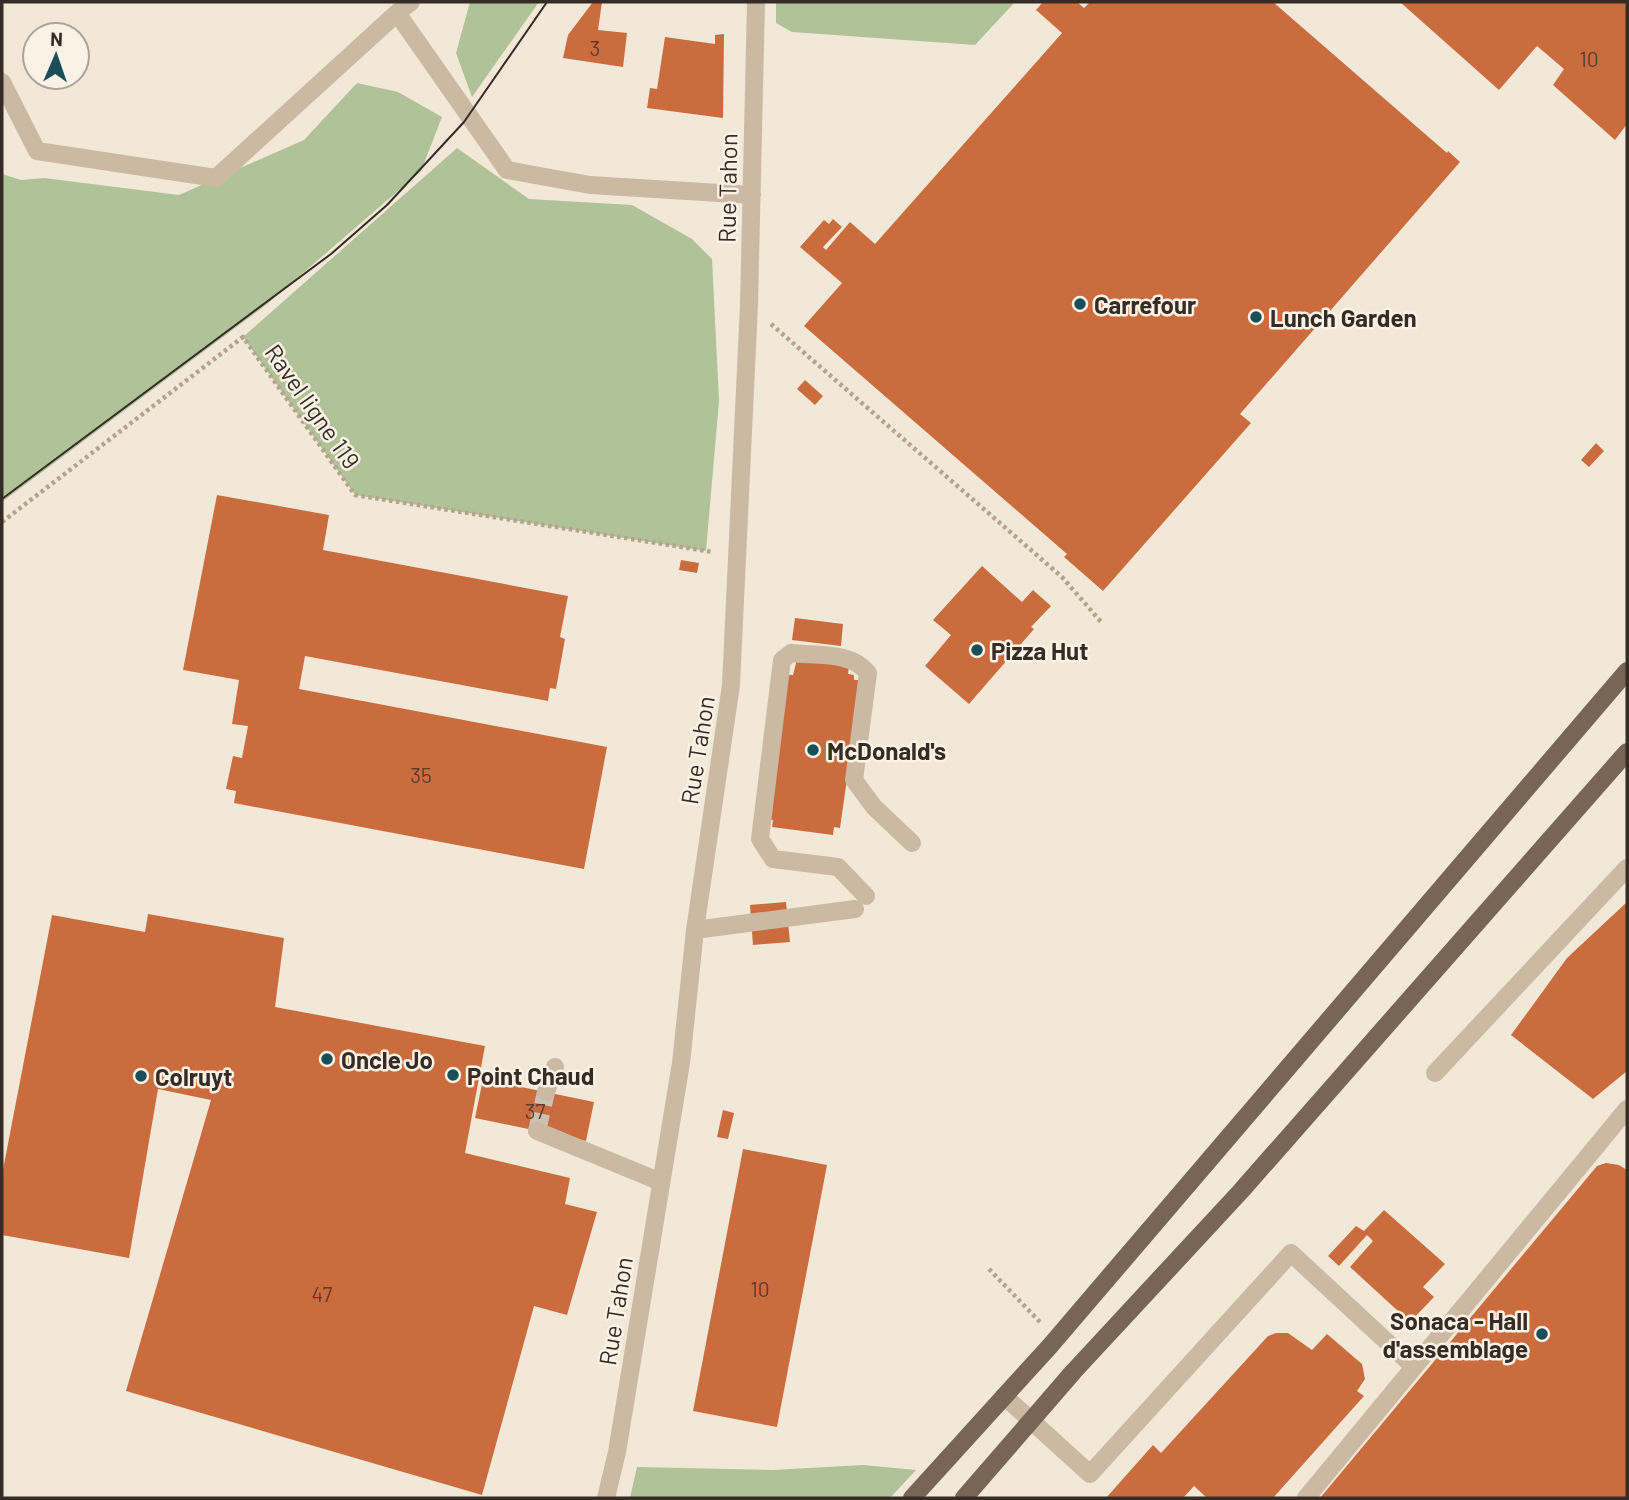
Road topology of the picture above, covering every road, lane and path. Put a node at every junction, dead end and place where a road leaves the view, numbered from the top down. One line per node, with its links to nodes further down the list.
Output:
1 (756, 2): 4 (street, Rue Tahon)
2 (404, 8): 3 (street); 4 (street)
3 (2, 82)
4 (751, 195): 5 (street, Rue Tahon)
5 (749, 305): 7 (street, Rue Tahon); 8 (path)
6 (2, 522): 7 (path, Ravel ligne 119)
7 (738, 556): 13 (street, Rue Tahon)
8 (1102, 623)
9 (1627, 671): 21 (main road)
10 (1627, 752): 24 (main road)
11 (912, 843): 13 (street)
12 (1627, 868): 15 (street)
13 (695, 930): 19 (street, Rue Tahon)
14 (555, 1067): 16 (street)
15 (1436, 1073)
16 (546, 1092)
17 (1627, 1109): 22 (street)
18 (537, 1131): 19 (street)
19 (661, 1182): 25 (street, Rue Tahon)
20 (989, 1269): 21 (path)
21 (1050, 1346): 23 (main road)
22 (1414, 1367): 24 (street); 28 (street)
23 (1004, 1396): 24 (street); 26 (main road)
24 (1031, 1421): 27 (main road)
25 (606, 1498)
26 (912, 1498)
27 (964, 1498)
28 (1306, 1498)

